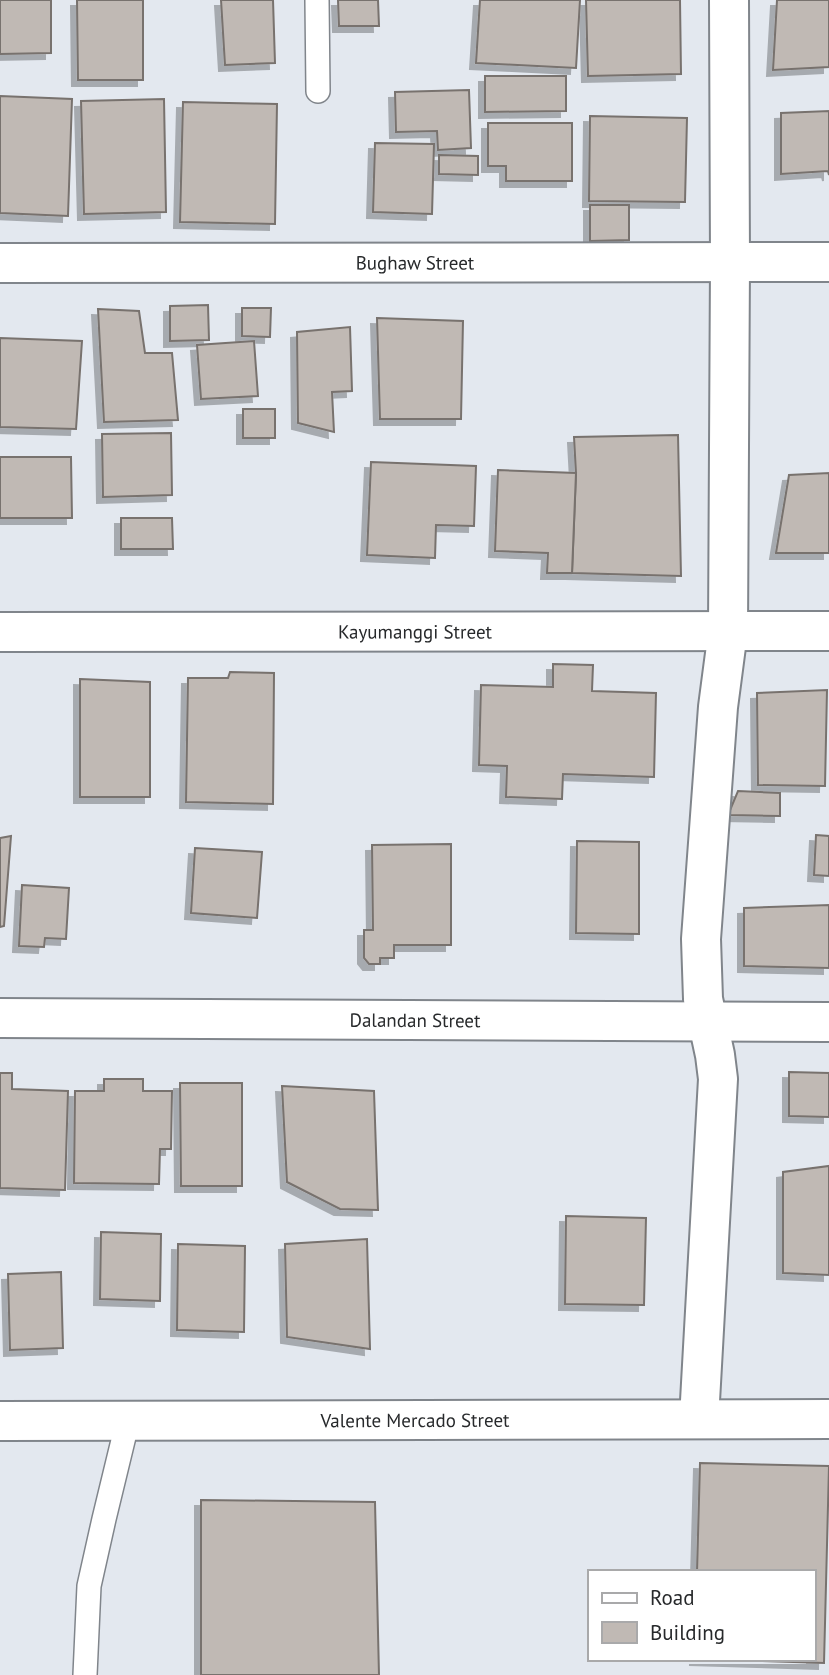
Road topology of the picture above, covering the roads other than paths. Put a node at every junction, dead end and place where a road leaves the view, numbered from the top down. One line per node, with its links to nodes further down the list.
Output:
1 (317, 0): 3 (lane)
2 (729, 0): 6 (street)
3 (318, 91)
4 (829, 262): 6 (street, Bughaw Street)
5 (0, 263): 6 (street, Bughaw Street)
6 (730, 263): 7 (street)
7 (728, 631): 8 (street, Kayumanggi Street); 9 (street, Kayumanggi Street); 11 (street)
8 (829, 631)
9 (0, 632)
10 (0, 1018): 11 (street, Dalandan Street)
11 (707, 1022): 12 (street, Dalandan Street); 13 (street)
12 (829, 1023)
13 (699, 1419): 14 (street, Valente Mercado Street); 16 (street, Valente Mercado Street)
14 (829, 1419)
15 (0, 1420): 16 (street, Valente Mercado Street)
16 (128, 1420): 17 (lane)
17 (85, 1675)

